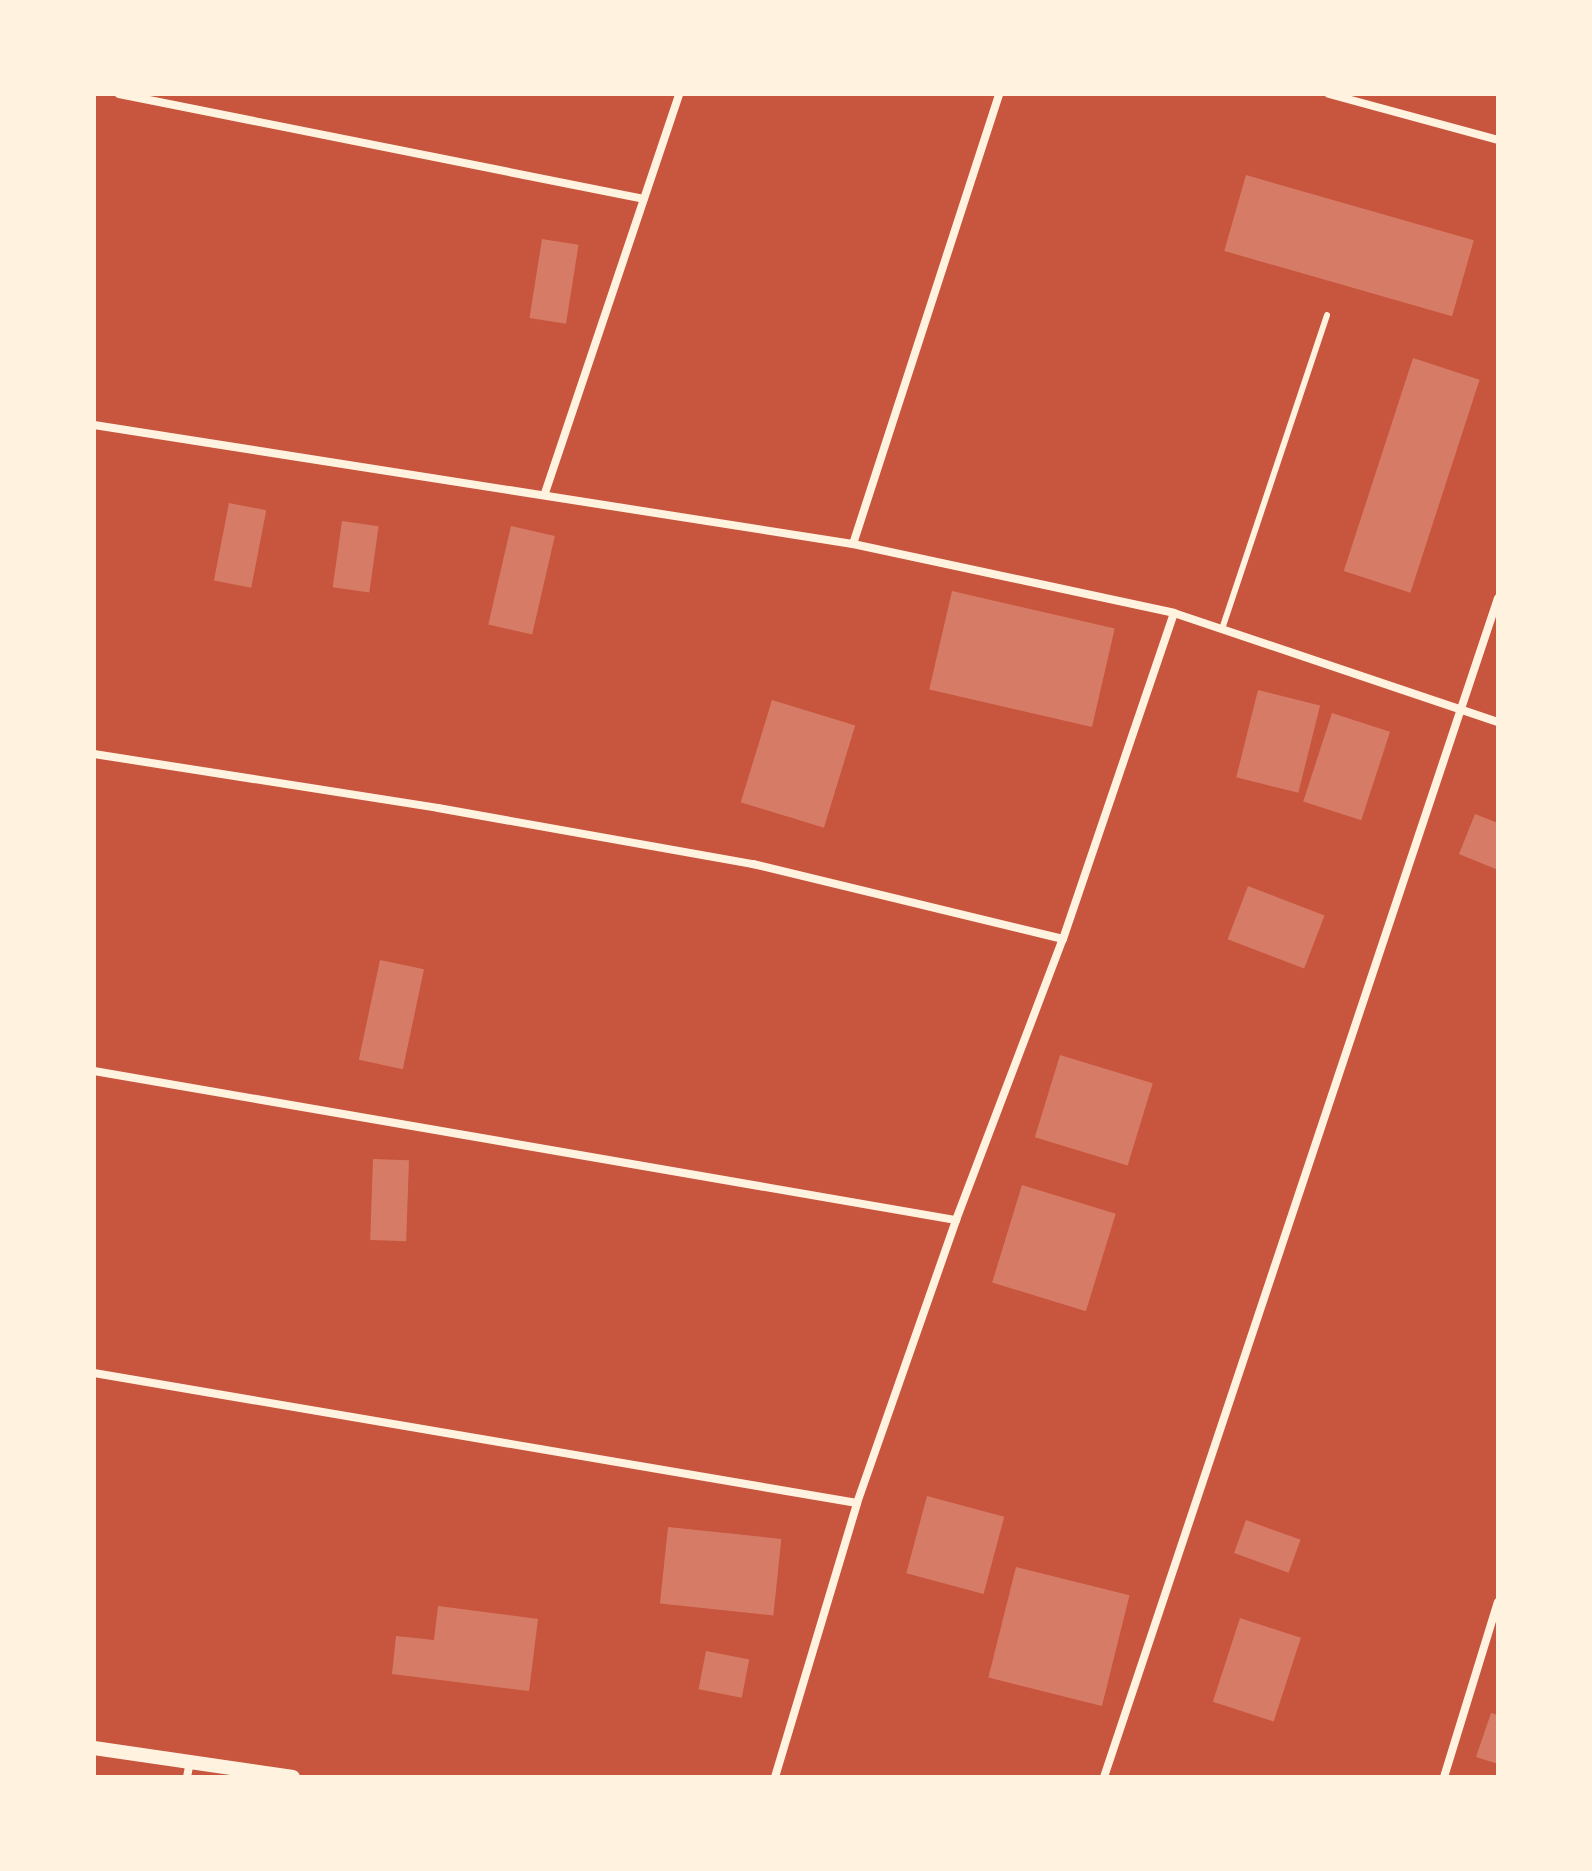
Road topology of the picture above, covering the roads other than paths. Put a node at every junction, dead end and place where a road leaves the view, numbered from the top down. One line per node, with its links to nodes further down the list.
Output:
1 (119, 94): 6 (street)
2 (679, 94): 6 (street)
3 (999, 94): 10 (street)
4 (1329, 94): 5 (street)
5 (1498, 140)
6 (644, 199): 9 (street)
7 (1327, 315): 13 (lane)
8 (94, 425): 9 (street)
9 (545, 493): 10 (street)
10 (853, 544): 12 (street)
11 (1498, 598): 14 (street)
12 (1174, 613): 13 (street); 17 (street)
13 (1222, 629): 14 (street)
14 (1461, 709): 15 (street); 28 (street)
15 (1498, 722)
16 (94, 754): 17 (street)
17 (1063, 939): 19 (street)
18 (94, 1071): 19 (street)
19 (956, 1220): 21 (street)
20 (94, 1373): 21 (street)
21 (857, 1503): 27 (street)
22 (1498, 1602): 29 (street)
23 (94, 1748): 24 (street)
24 (190, 1762): 25 (street); 26 (street)
25 (187, 1777)
26 (293, 1777)
27 (775, 1777)
28 (1104, 1777)
29 (1444, 1777)

